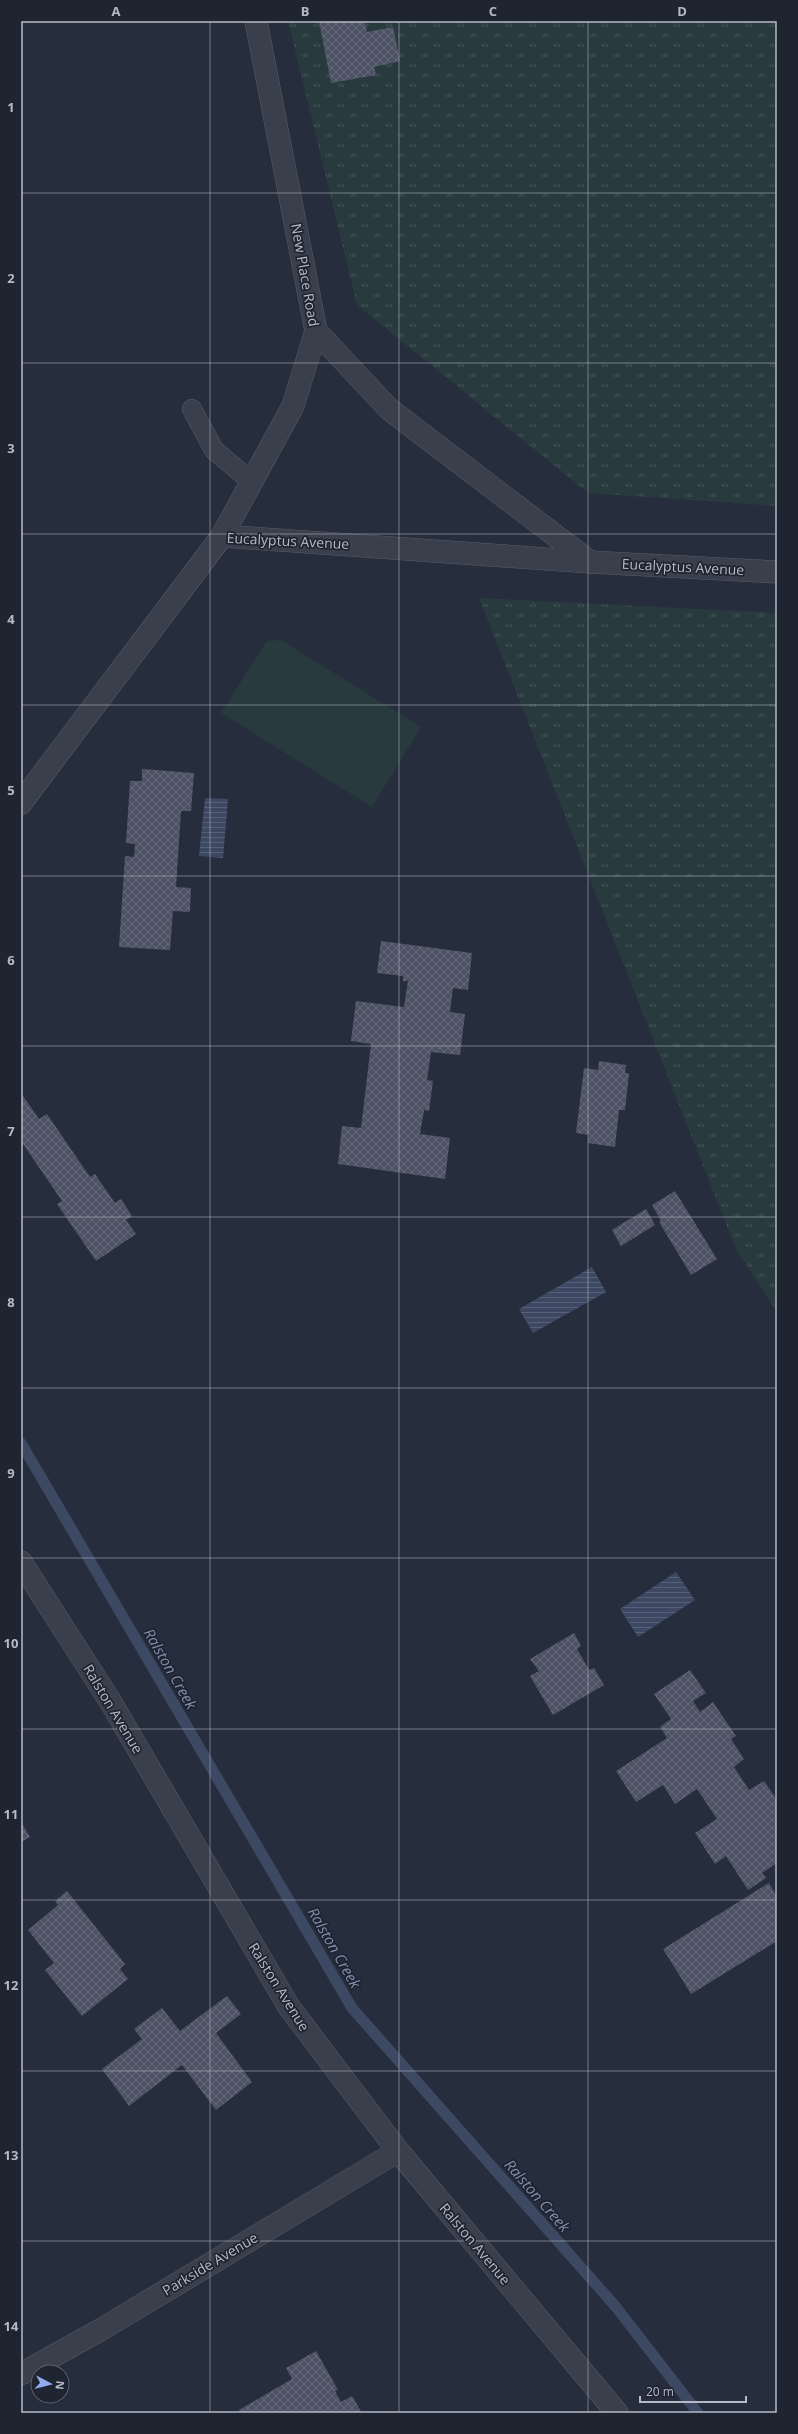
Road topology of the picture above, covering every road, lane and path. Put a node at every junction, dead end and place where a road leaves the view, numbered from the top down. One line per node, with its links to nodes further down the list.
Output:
1 (256, 21): 2 (street, New Place Road)
2 (316, 331): 4 (street, New Place Road); 6 (street)
3 (192, 409): 4 (lane)
4 (251, 481): 5 (street, New Place Road)
5 (222, 536): 6 (street, Eucalyptus Avenue); 8 (street, Eucalyptus Avenue)
6 (590, 562): 7 (street, Eucalyptus Avenue)
7 (777, 572)
8 (21, 803)
9 (21, 1562): 10 (street, Ralston Avenue)
10 (398, 2151): 11 (street, Parkside Avenue); 12 (street, Ralston Avenue)
11 (21, 2374)
12 (617, 2413)

